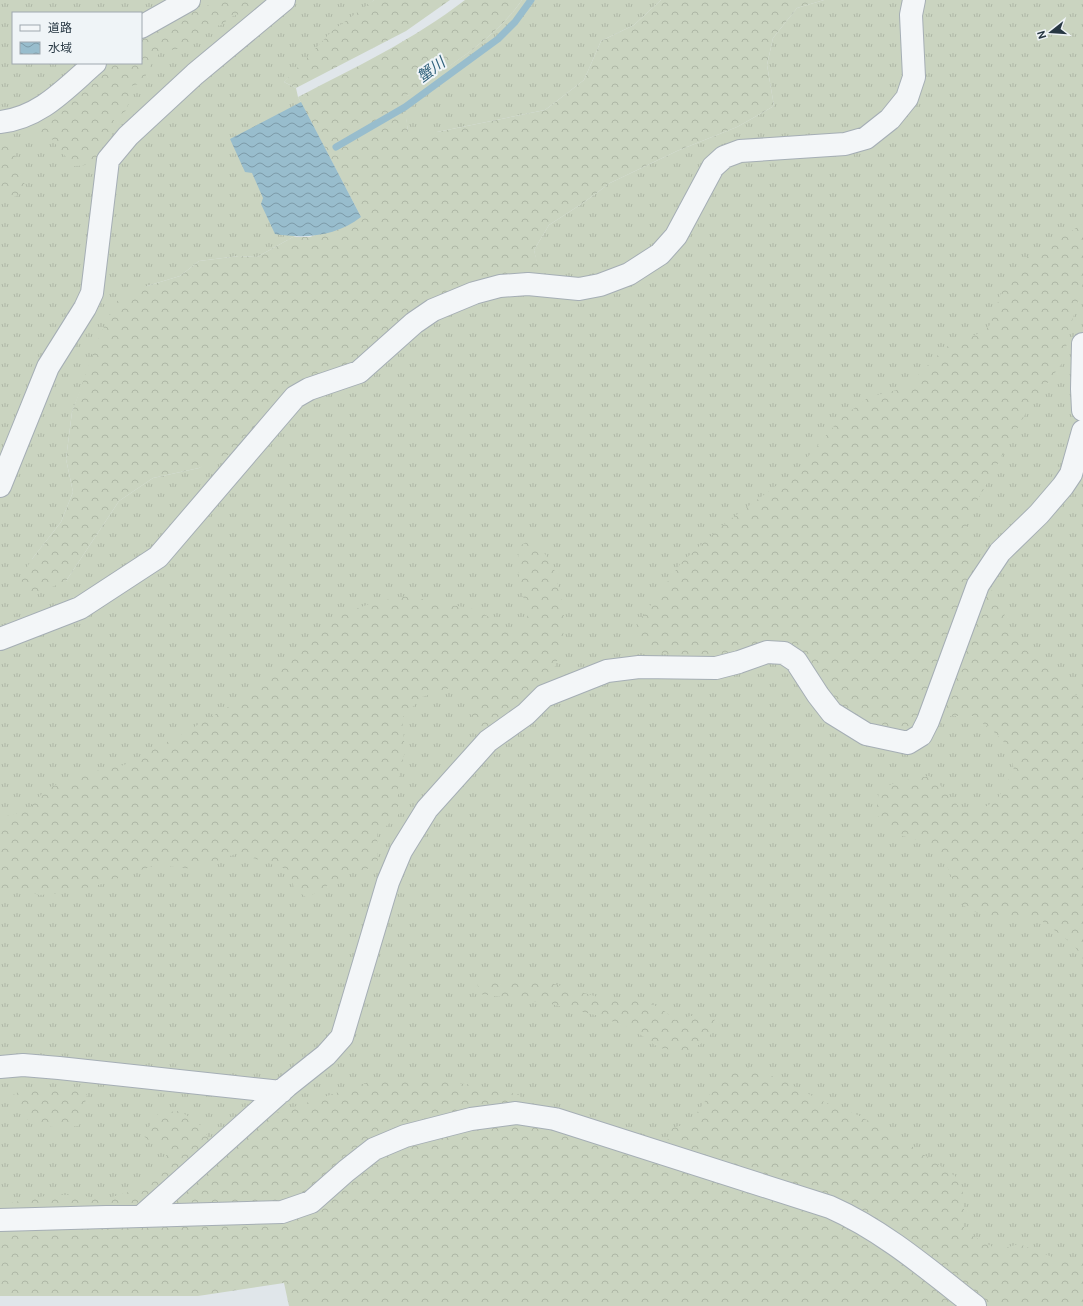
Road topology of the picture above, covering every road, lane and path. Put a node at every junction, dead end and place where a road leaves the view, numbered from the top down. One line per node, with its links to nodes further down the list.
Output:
1 (189, 0): 4 (street)
2 (284, 0): 10 (street)
3 (914, 0): 11 (street)
4 (142, 26)
5 (94, 64): 6 (street)
6 (0, 122)
7 (1083, 344): 8 (street)
8 (1083, 410)
9 (1083, 431): 13 (street)
10 (0, 486)
11 (0, 639)
12 (0, 1067): 13 (street)
13 (281, 1092): 14 (street)
14 (142, 1216): 15 (street); 16 (street)
15 (0, 1220)
16 (975, 1306)

